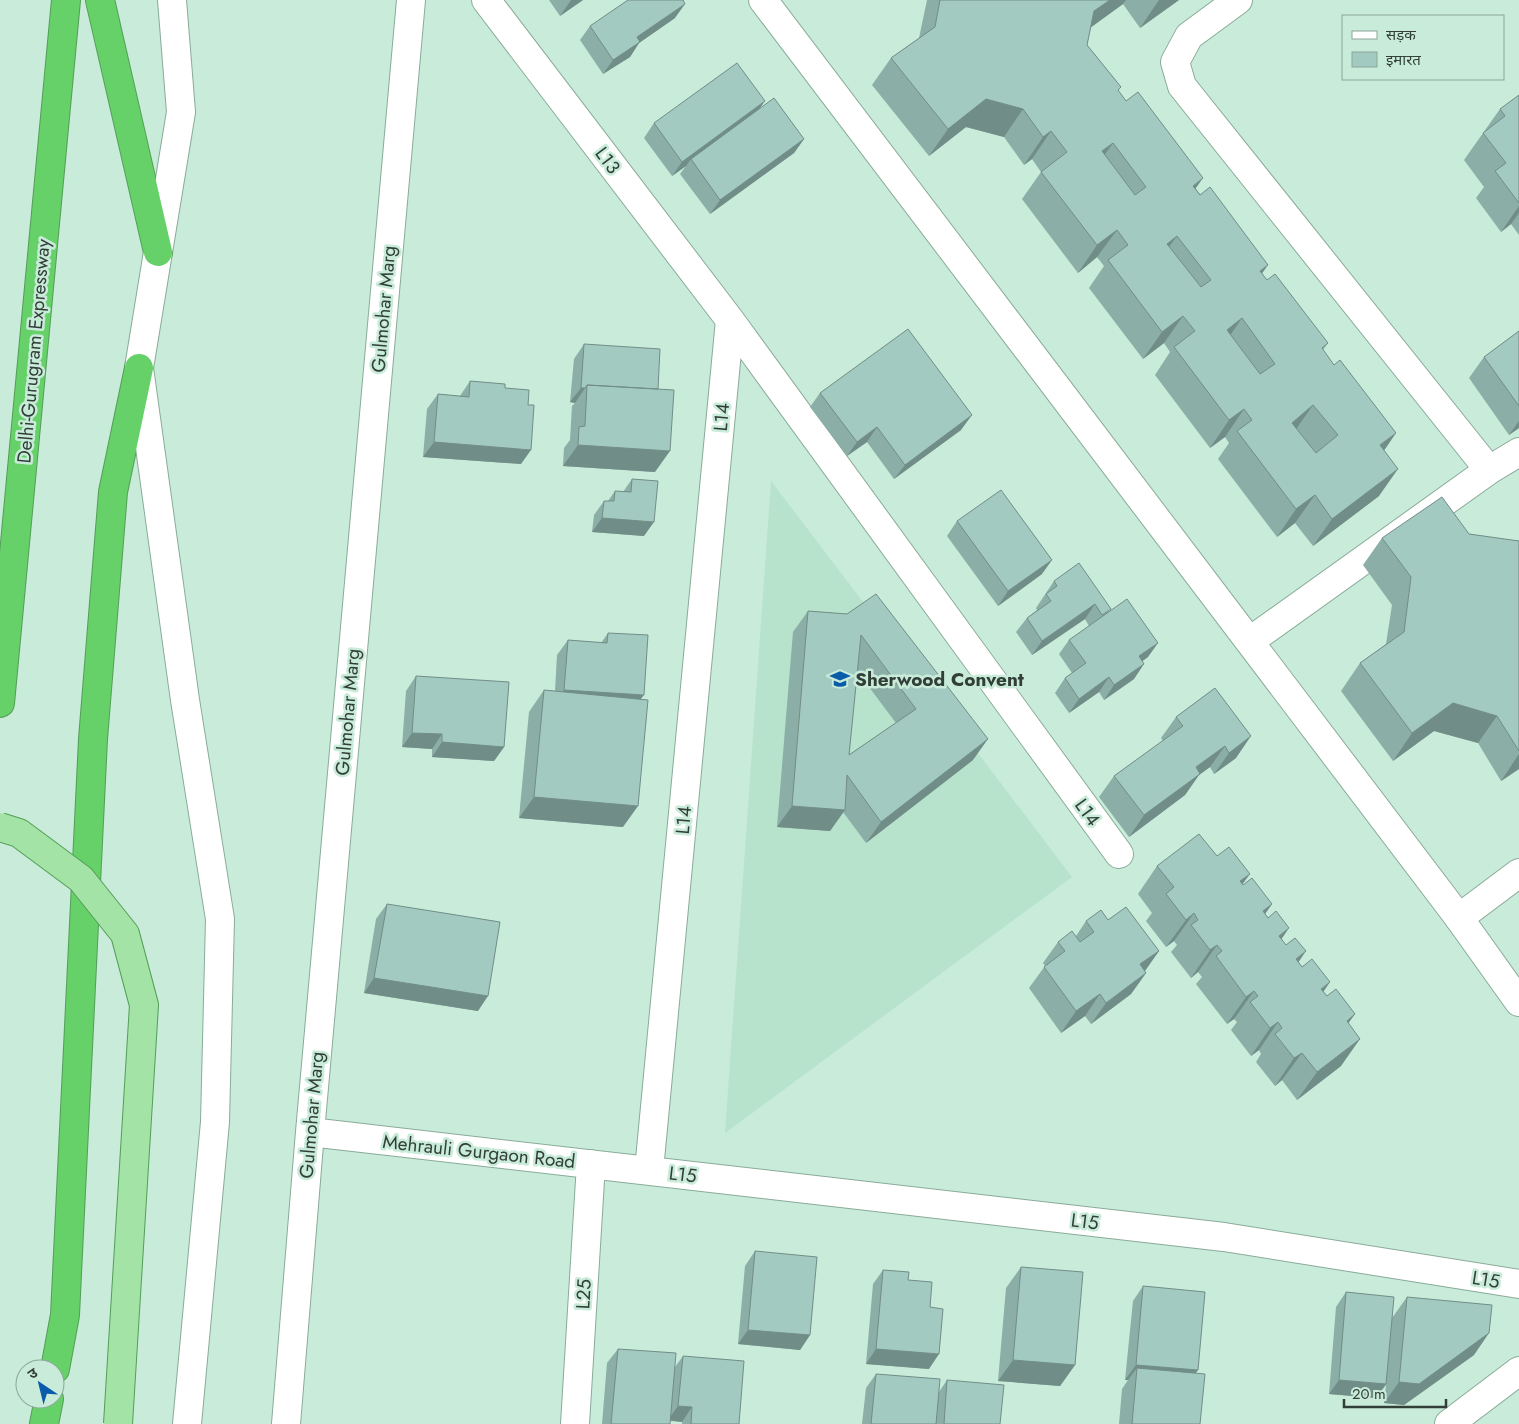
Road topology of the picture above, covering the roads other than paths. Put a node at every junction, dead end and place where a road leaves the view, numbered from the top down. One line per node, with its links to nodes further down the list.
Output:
1 (66, 0): 14 (highway, Delhi-Gurugram Expressway)
2 (100, 0): 8 (highway)
3 (172, 0): 8 (street)
4 (411, 0): 20 (street, Gulmohar Marg)
5 (486, 0): 9 (street, L13)
6 (763, 0): 13 (street)
7 (1238, 0): 12 (street)
8 (158, 252): 10 (street)
9 (730, 320): 16 (street, L14); 22 (street, L14)
10 (139, 368): 24 (highway); 29 (street)
11 (1519, 452): 12 (street)
12 (1489, 470): 13 (street)
13 (1250, 641): 18 (street)
14 (0, 703)
15 (0, 827): 28 (main road, bridge)
16 (1119, 854)
17 (1519, 873): 18 (street)
18 (1459, 918): 19 (street)
19 (1519, 1002)
20 (310, 1132): 21 (street, Mehrauli Gurgaon Road); 30 (street, Gulmohar Marg)
21 (591, 1164): 22 (street, Mehrauli Gurgaon Road); 31 (street, L25)
22 (649, 1170): 23 (street, L15)
23 (1519, 1284)
24 (57, 1359)
25 (1519, 1372): 32 (street)
26 (47, 1409): 27 (highway)
27 (44, 1424)
28 (118, 1424)
29 (187, 1424)
30 (286, 1424)
31 (575, 1424)
32 (1450, 1424)

